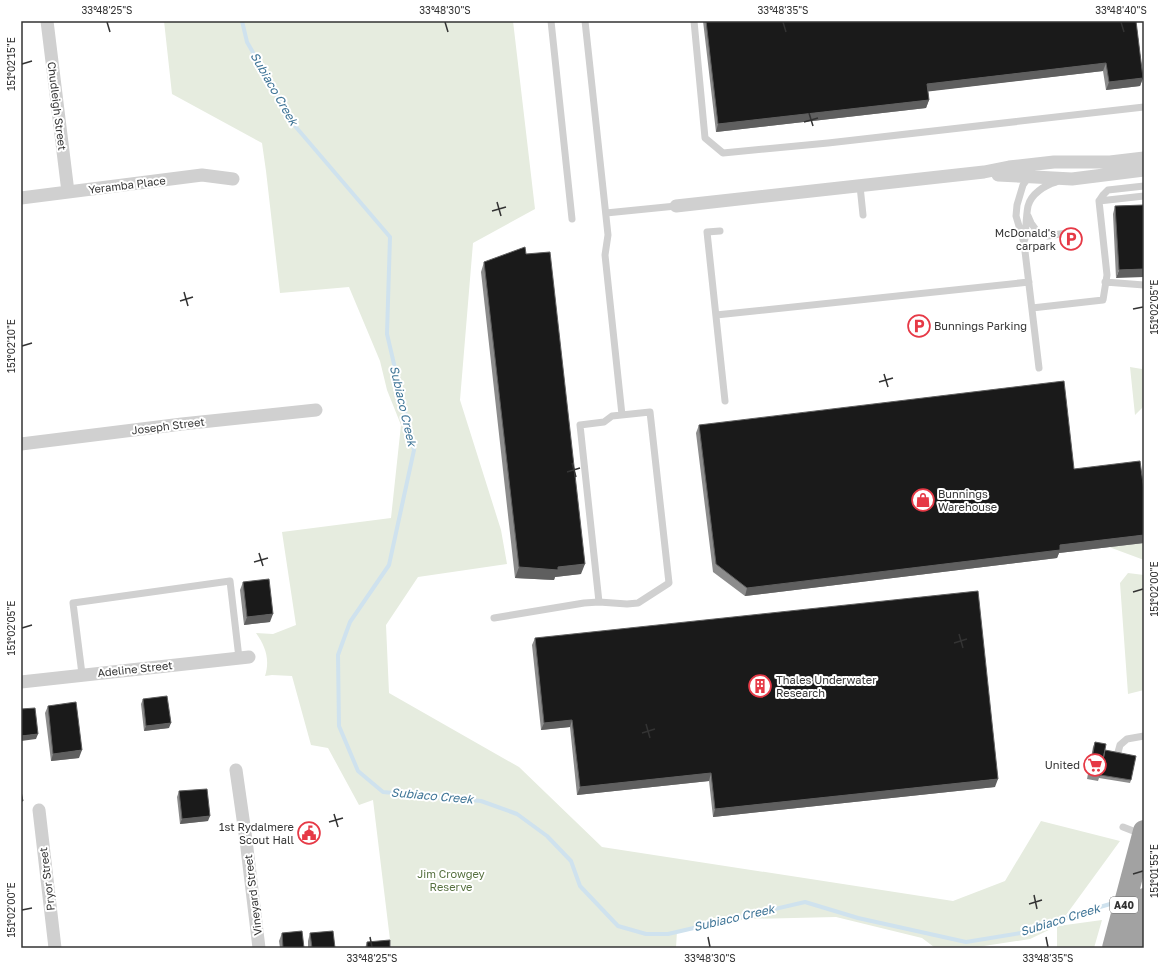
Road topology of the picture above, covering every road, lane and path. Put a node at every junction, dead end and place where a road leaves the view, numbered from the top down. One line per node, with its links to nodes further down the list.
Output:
1 (46, 21): 15 (street, Chudleigh Street)
2 (551, 21): 23 (lane)
3 (585, 21): 20 (lane)
4 (694, 21): 5 (lane)
5 (1144, 107)
6 (1144, 158): 7 (street)
7 (1054, 162): 9 (street); 10 (lane)
8 (1144, 170): 12 (street)
9 (984, 172): 10 (street); 13 (street)
10 (1030, 176): 12 (street); 26 (lane)
11 (233, 179): 15 (street, Yeramba Place)
12 (1072, 179): 21 (lane)
13 (860, 186): 19 (street); 22 (lane)
14 (1144, 186): 18 (lane)
15 (68, 192): 17 (street, Yeramba Place)
16 (1144, 196): 18 (lane)
17 (21, 198)
18 (1099, 202): 28 (lane)
19 (676, 206): 20 (lane)
20 (606, 213): 35 (lane)
21 (1028, 214): 25 (lane); 26 (lane)
22 (863, 216)
23 (572, 219)
24 (720, 231): 31 (lane)
25 (1066, 233)
26 (1024, 243): 27 (lane)
27 (1029, 282): 30 (lane); 31 (lane)
28 (1105, 282): 29 (lane); 30 (lane)
29 (1144, 285)
30 (1032, 308): 32 (lane)
31 (716, 315): 33 (lane)
32 (1039, 368)
33 (725, 401)
34 (316, 410): 36 (street, Joseph Street)
35 (622, 415): 37 (lane); 37 (lane)
36 (21, 444)
37 (599, 602): 38 (lane)
38 (494, 618)
39 (244, 657): 40 (street, Adeline Street); 40 (lane)
40 (82, 674): 41 (street, Adeline Street)
41 (21, 682)
42 (1144, 736): 43 (lane)
43 (1117, 756)
44 (236, 770): 50 (street, Vineyard Street)
45 (39, 810): 49 (street, Pryor Street)
46 (1137, 831): 48 (highway, A40)
47 (1144, 899): 48 (highway, A40)
48 (1125, 939)
49 (55, 948)
50 (259, 948)

